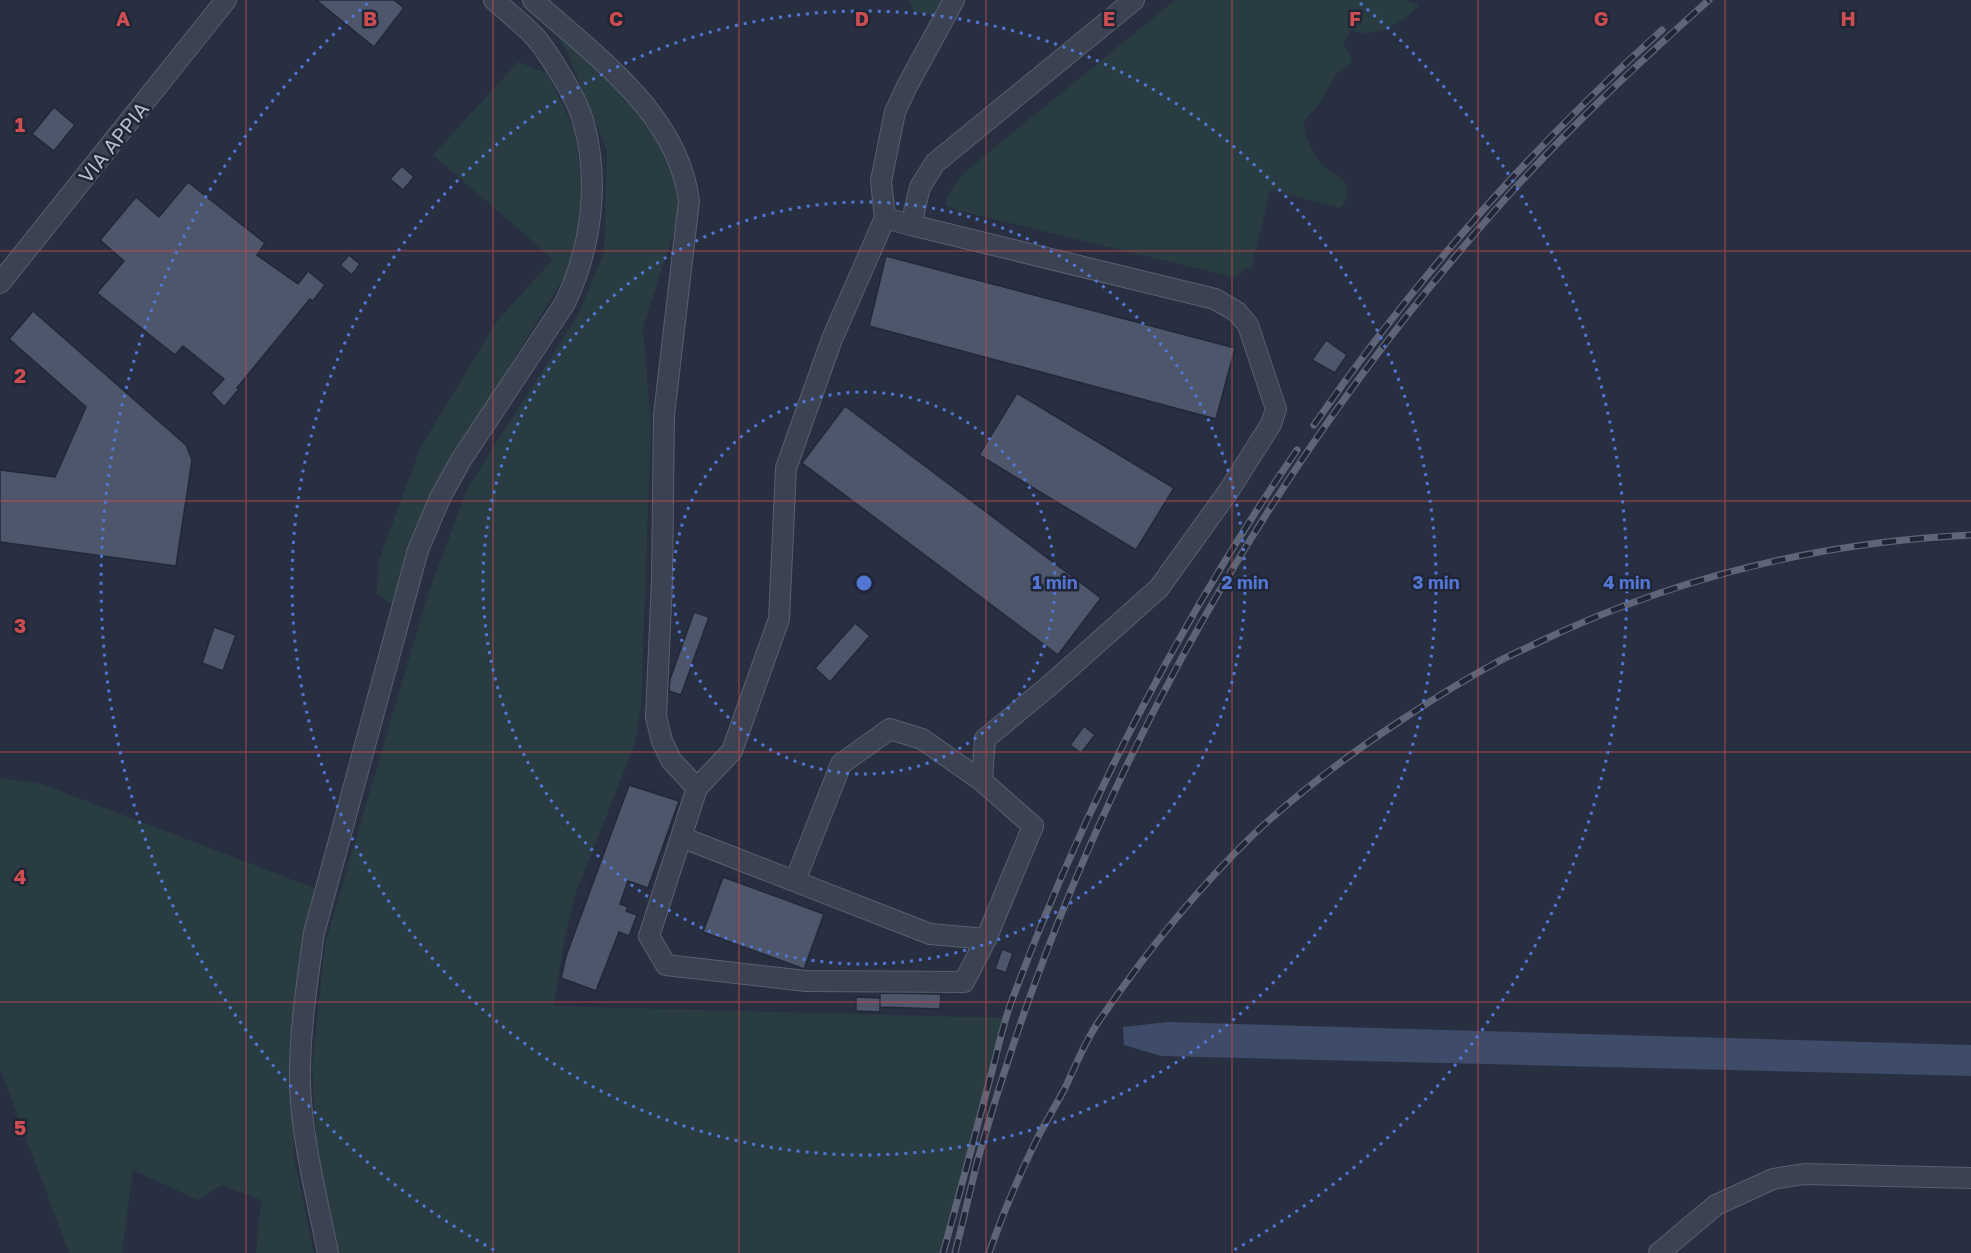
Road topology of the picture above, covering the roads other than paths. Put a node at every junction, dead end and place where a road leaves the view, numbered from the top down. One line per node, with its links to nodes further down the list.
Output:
1 (226, 0): 8 (street, VIA APPIA)
2 (494, 0): 15 (street)
3 (533, 0): 10 (street)
4 (954, 0): 6 (street)
5 (1134, 0): 7 (street)
6 (885, 218): 7 (street); 10 (street)
7 (911, 225): 9 (street)
8 (0, 283)
9 (982, 781): 12 (street); 13 (street)
10 (697, 788): 11 (street)
11 (681, 837): 12 (street); 13 (street)
12 (795, 881): 13 (street)
13 (986, 939)
14 (1971, 1178): 16 (street)
15 (328, 1253)
16 (1659, 1253)

